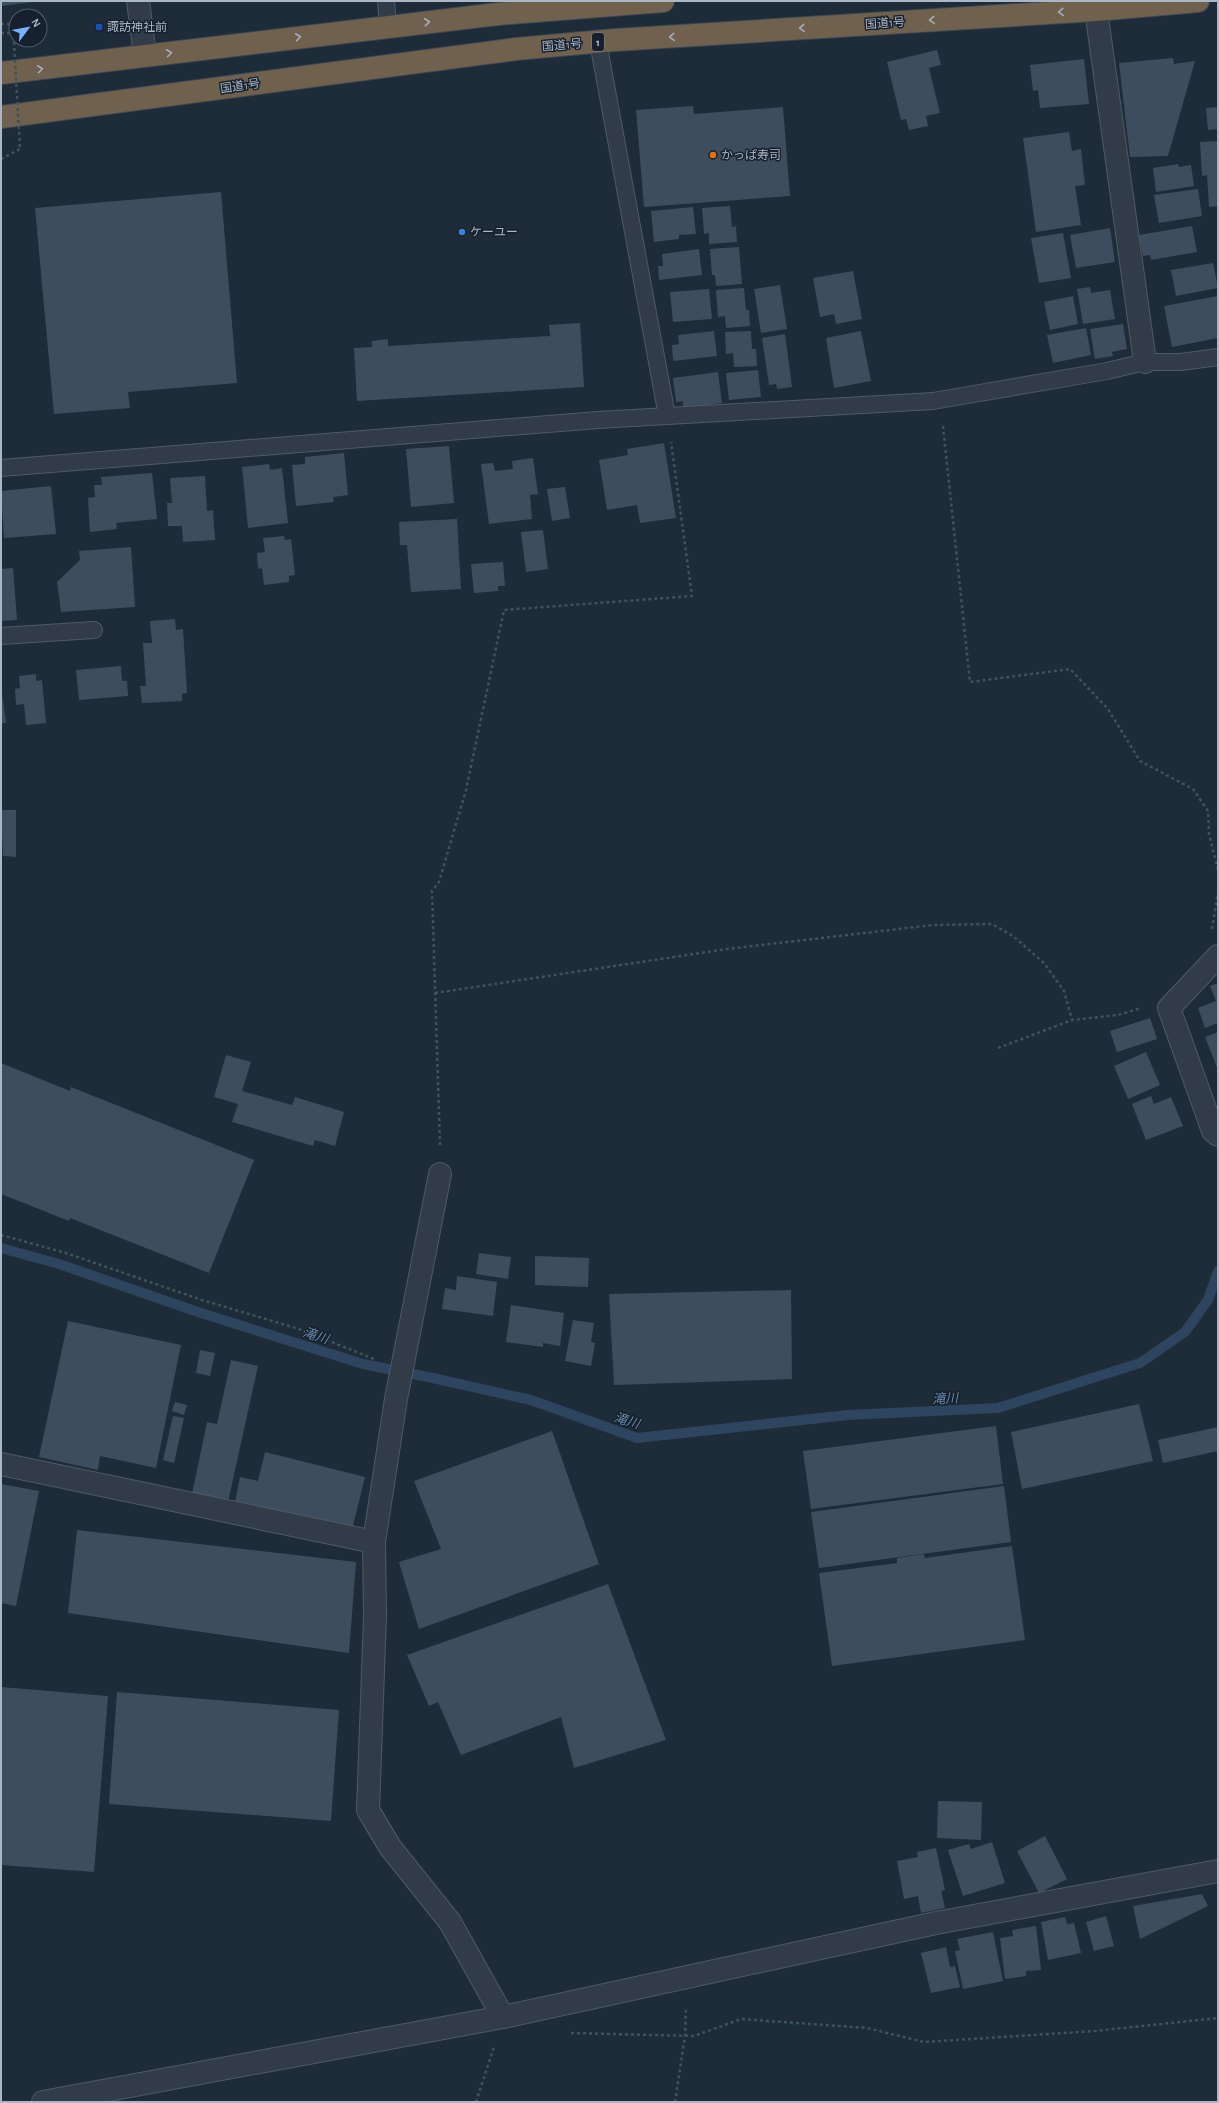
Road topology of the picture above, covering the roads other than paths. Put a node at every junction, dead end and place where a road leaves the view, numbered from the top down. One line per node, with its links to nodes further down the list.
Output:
1 (138, 1): 8 (street)
2 (386, 1): 6 (lane)
3 (663, 1): 6 (highway, one-way to 3)
4 (1198, 1): 5 (highway, 国道1号 / 1)
5 (1096, 10): 7 (highway, 国道1号 / 1, one-way to 7); 12 (street)
6 (388, 27): 8 (highway, one-way to 6)
7 (598, 42): 10 (highway, 国道1号 / 1); 13 (lane)
8 (145, 55): 9 (highway, one-way to 8)
9 (1, 74)
10 (1, 117)
11 (1218, 357): 12 (lane)
12 (1145, 362): 13 (lane)
13 (667, 416): 14 (lane)
14 (1, 468)
15 (94, 630): 16 (lane)
16 (1, 636)
17 (1218, 956): 18 (street)
18 (1218, 1136)
19 (440, 1174): 21 (street)
20 (1, 1464): 21 (street)
21 (374, 1542): 23 (street)
22 (1218, 1871): 23 (street)
23 (503, 2017): 24 (street)
24 (43, 2102)

